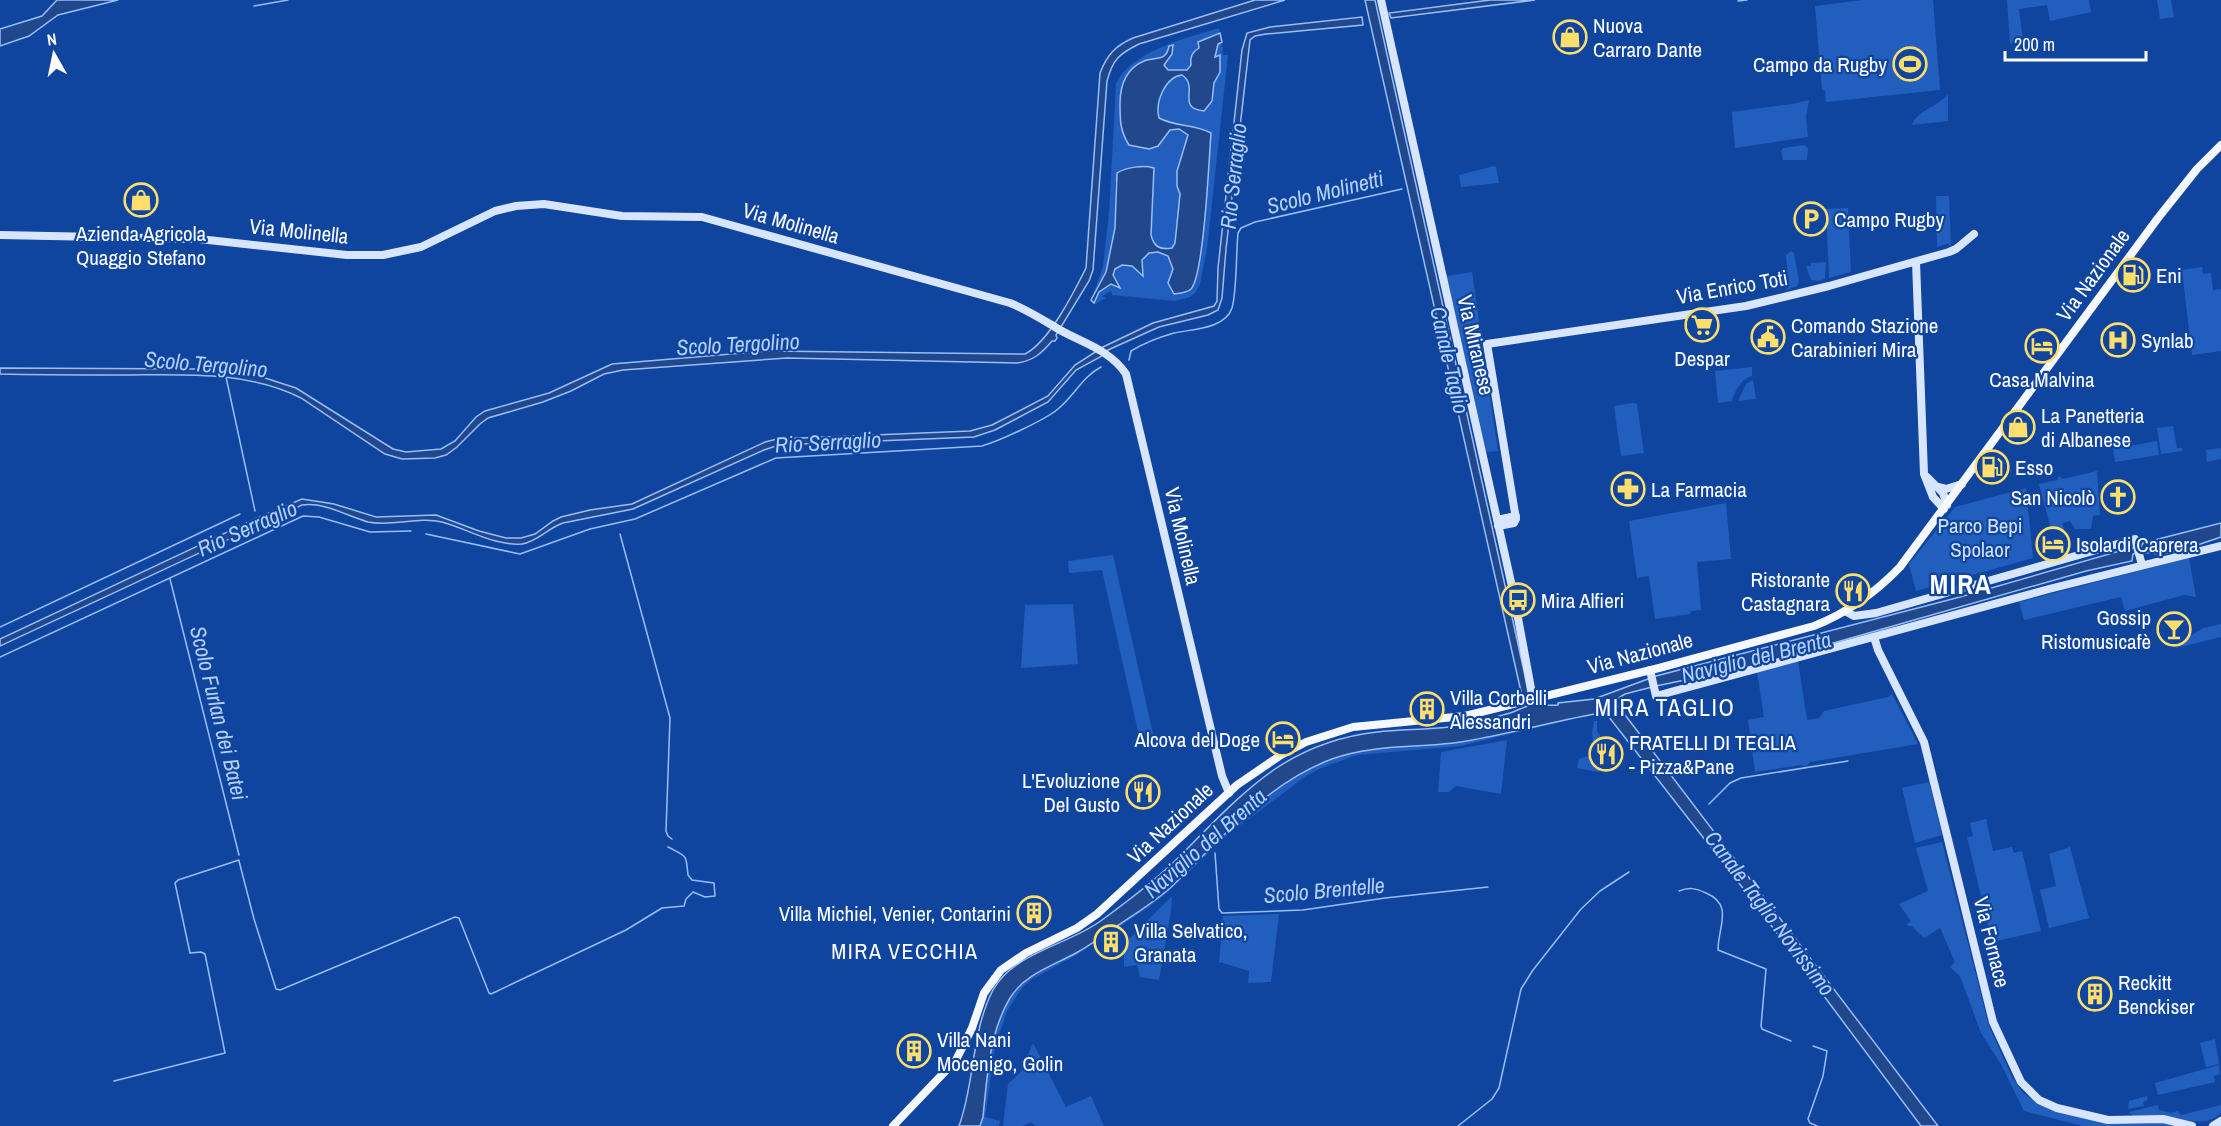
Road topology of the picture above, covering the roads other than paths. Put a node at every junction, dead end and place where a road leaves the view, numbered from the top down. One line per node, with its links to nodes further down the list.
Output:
1 (1381, 0): 10 (street, Via Miranese)
2 (2221, 145): 7 (main road, Via Nazionale)
3 (1974, 234): 5 (street, Via Enrico Toti)
4 (0, 235): 17 (street, Via Molinella)
5 (1917, 262): 6 (street); 10 (street, Via Enrico Toti)
6 (1924, 474): 8 (street); 9 (street)
7 (1962, 484): 8 (street); 9 (main road, Via Nazionale)
8 (1936, 486): 9 (street)
9 (1946, 507): 13 (main road, Via Nazionale)
10 (1498, 523): 16 (street, Via Miranese)
11 (2221, 546): 12 (street)
12 (2141, 561): 13 (street); 14 (street)
13 (1845, 611): 15 (main road, Via Nazionale)
14 (1874, 636): 15 (street); 19 (street, Via Fornace)
15 (1651, 674): 16 (main road, Via Nazionale)
16 (1532, 699): 17 (main road, Via Nazionale)
17 (1229, 793): 18 (main road, Via Nazionale)
18 (893, 1126)
19 (2192, 1126)

